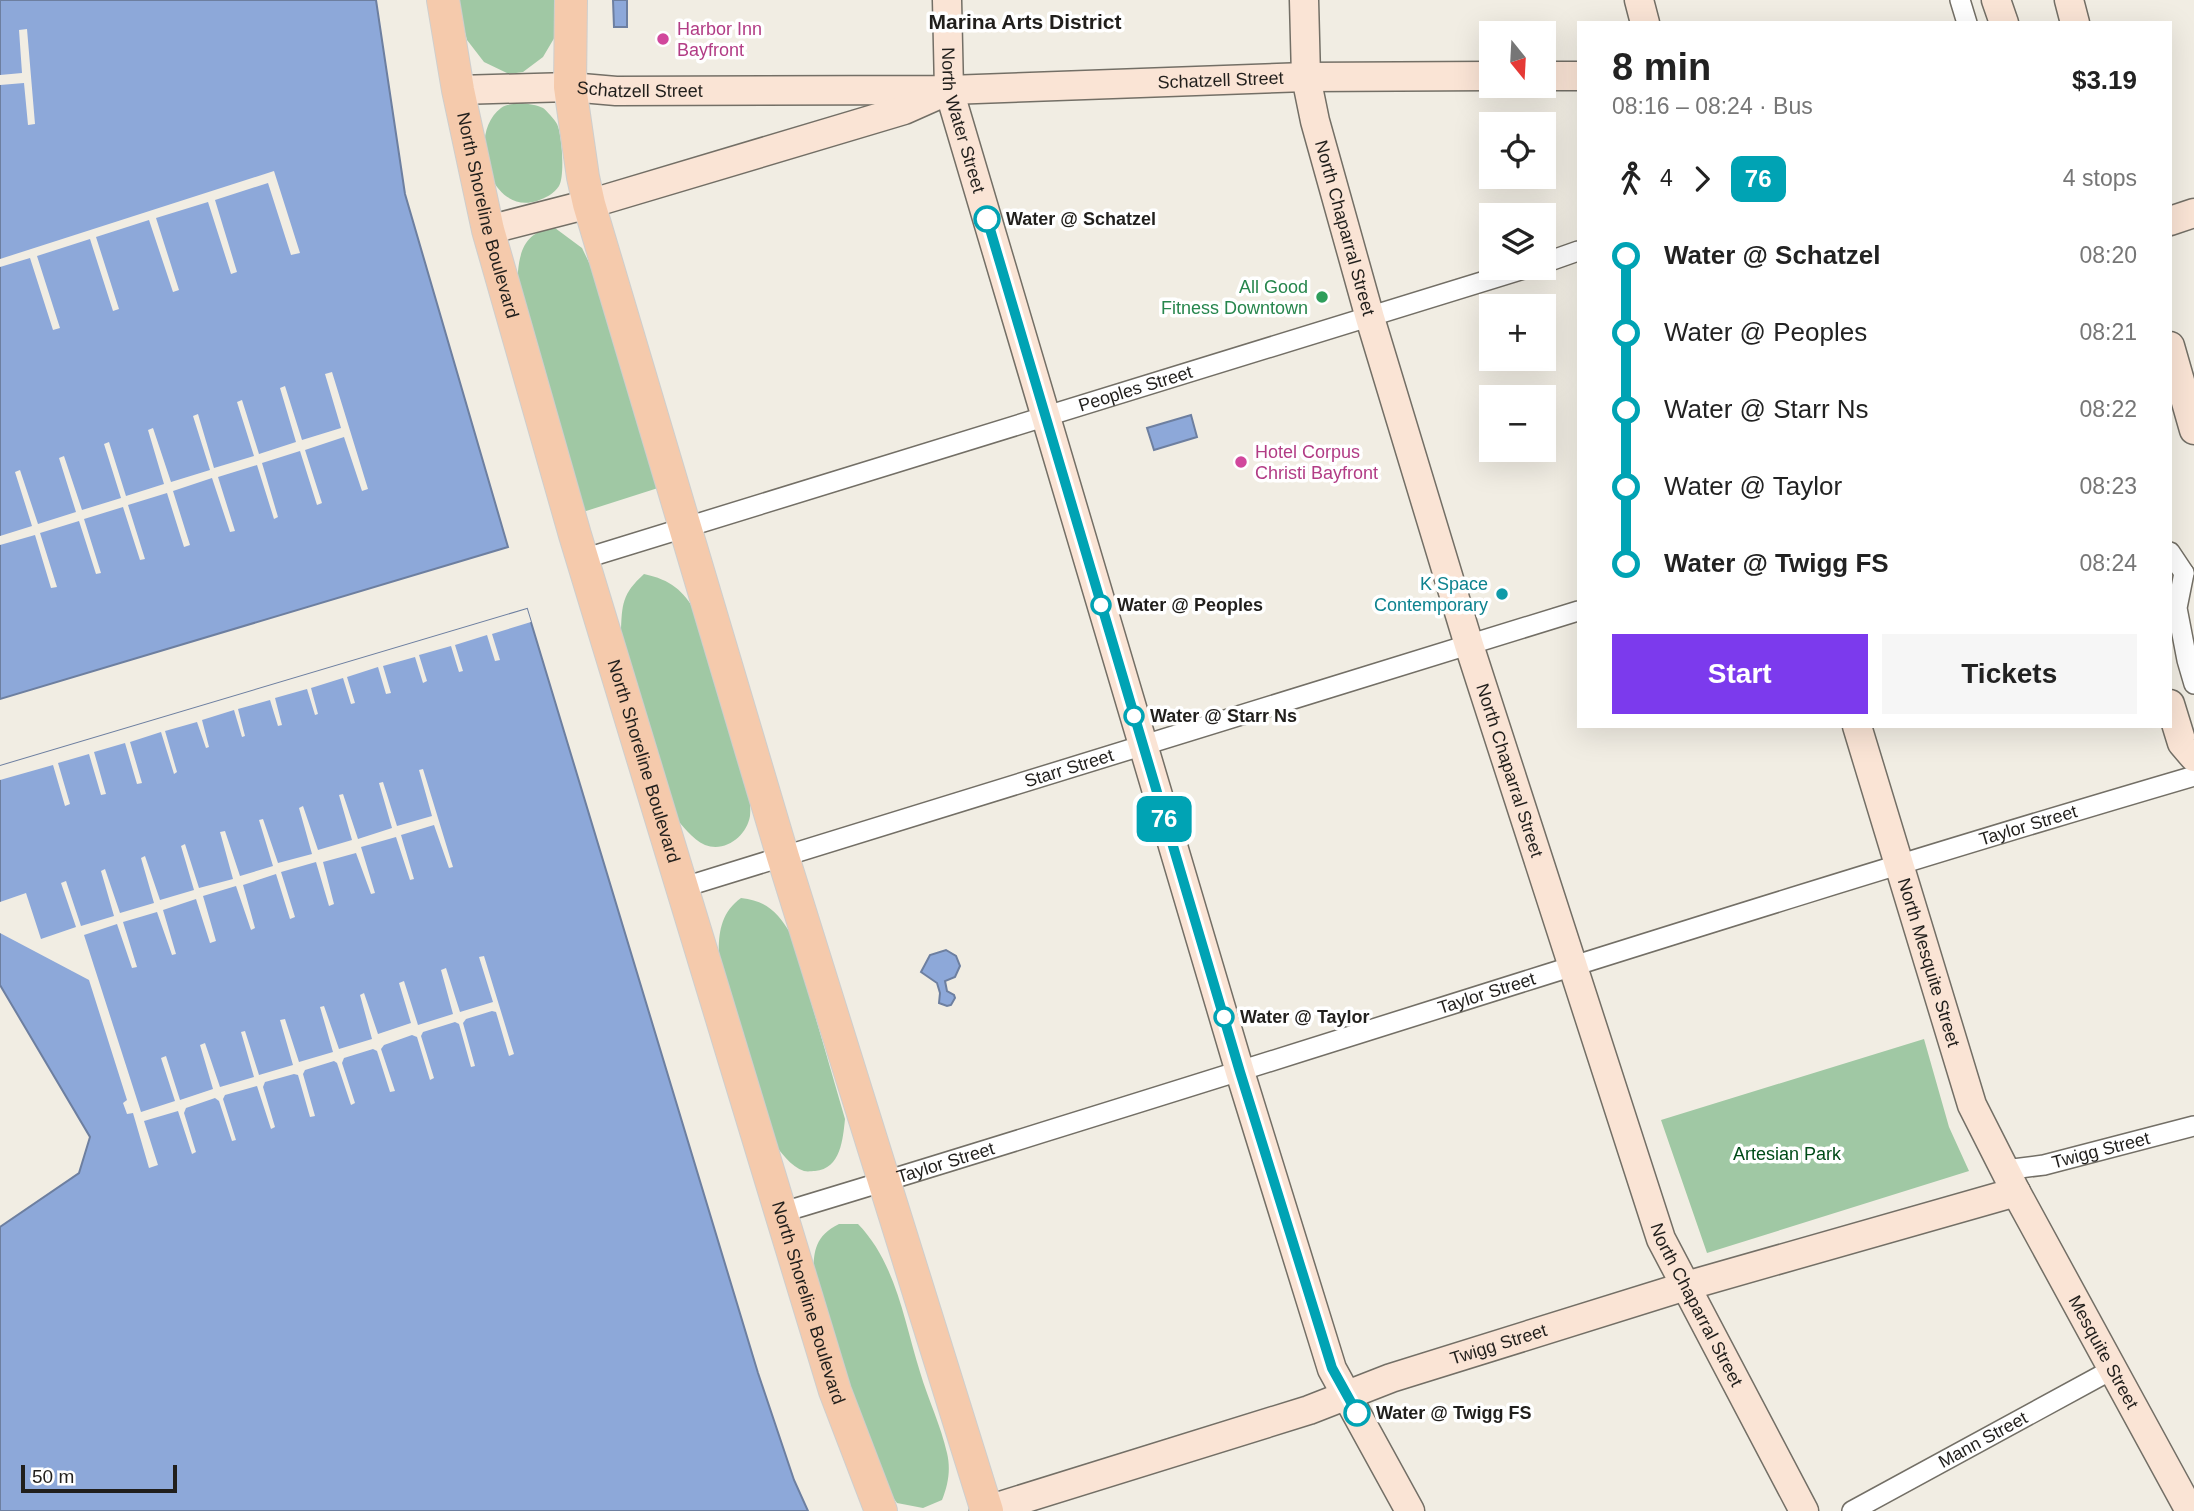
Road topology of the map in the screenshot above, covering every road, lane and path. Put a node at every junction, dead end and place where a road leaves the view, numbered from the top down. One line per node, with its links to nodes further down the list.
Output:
1 (443, 0): 18 (main road, North Shoreline Boulevard)
2 (571, 0): 17 (main road)
3 (947, 0): 19 (street, North Water Street)
4 (1304, 0): 16 (street, North Chaparral Street)
5 (1639, 0): 9 (street)
6 (1961, 0): 10 (street)
7 (1996, 0): 11 (street)
8 (2068, 0): 12 (street)
9 (1644, 21)
10 (1966, 21)
11 (2003, 21)
12 (2074, 21)
13 (1479, 76): 16 (street, Schatzell Street)
14 (1556, 76): 15 (street)
15 (1577, 76)
16 (1306, 77): 19 (street, Schatzell Street); 27 (street, North Chaparral Street)
17 (570, 87): 18 (street, Schatzell Street); 19 (street, Schatzell Street); 20 (main road)
18 (458, 90): 23 (main road, North Shoreline Boulevard)
19 (949, 90): 20 (street, Schatzell Street); 29 (street, North Water Street)
20 (589, 204): 23 (street, Schatzell Street); 31 (main road)
21 (2194, 213): 22 (street)
22 (2172, 220)
23 (488, 230): 33 (main road, North Shoreline Boulevard)
24 (1577, 251): 25 (street)
25 (1556, 259)
26 (1489, 280): 27 (street, Peoples Street)
27 (1370, 318): 29 (street, Peoples Street); 36 (street, North Chaparral Street)
28 (2172, 353): 30 (street)
29 (1045, 417): 31 (street, Peoples Street); 40 (street, North Water Street)
30 (2194, 430)
31 (686, 527): 33 (street, Peoples Street); 43 (main road)
32 (2172, 554): 34 (street)
33 (583, 559): 45 (main road, North Shoreline Boulevard)
34 (2189, 571): 37 (street)
35 (1577, 611): 36 (street, Starr Street)
36 (1469, 645): 40 (street, Starr Street); 46 (street, North Chaparral Street)
37 (2194, 684)
38 (2172, 710): 41 (street)
39 (1858, 728): 44 (street, North Mesquite Street)
40 (1142, 745): 43 (street, Starr Street); 47 (street, North Water Street)
41 (2194, 757)
42 (2194, 776): 44 (street, Taylor Street)
43 (783, 857): 45 (street, Starr Street); 50 (main road)
44 (1898, 864): 46 (street, Taylor Street); 49 (street, North Mesquite Street)
45 (681, 888): 51 (main road, North Shoreline Boulevard)
46 (1574, 967): 47 (street, Taylor Street); 52 (street, North Chaparral Street)
47 (1240, 1072): 50 (street, Taylor Street); 54 (street, North Water Street)
48 (2194, 1126): 49 (street, Twigg Street)
49 (2010, 1181): 52 (street, Twigg Street); 53 (street, Mesquite Street)
50 (884, 1182): 51 (street, Taylor Street); 56 (main road)
51 (780, 1213): 55 (main road, North Shoreline Boulevard)
52 (1686, 1286): 54 (street, Twigg Street); 58 (street, North Chaparral Street)
53 (2113, 1368): 59 (street, Mann Street); 60 (street, Mesquite Street)
54 (1346, 1395): 56 (street, Twigg Street); 57 (street, North Water Street)
55 (881, 1511)
56 (986, 1511)
57 (1410, 1511)
58 (1804, 1511)
59 (1852, 1511)
60 (2190, 1511)

